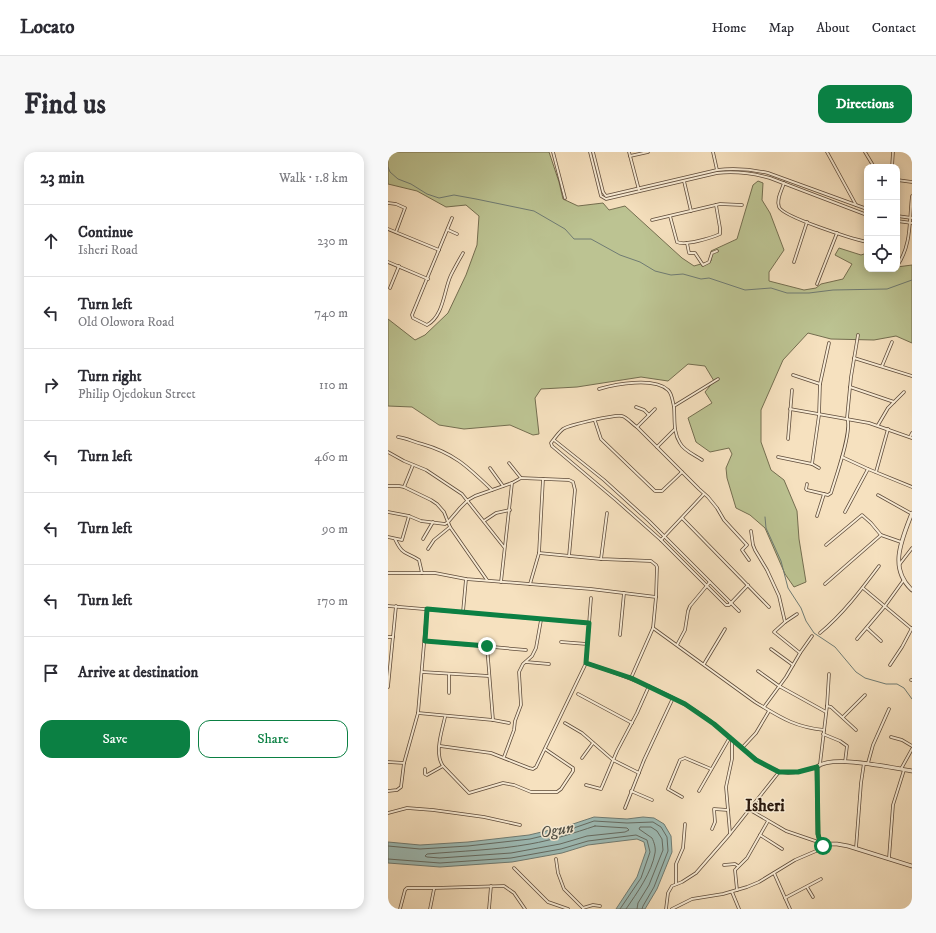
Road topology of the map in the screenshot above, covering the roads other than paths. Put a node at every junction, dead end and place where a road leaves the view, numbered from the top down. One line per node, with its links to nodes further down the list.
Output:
1 (553, 152): 22 (street)
2 (590, 152): 21 (street)
3 (593, 152): 21 (street)
4 (629, 152): 10 (street)
5 (648, 152): 10 (street)
6 (713, 152): 13 (street)
7 (826, 152): 26 (street)
8 (865, 152): 11 (street)
9 (893, 152): 12 (street)
10 (630, 156): 19 (street)
11 (872, 164)
12 (892, 164)
13 (717, 171): 14 (street); 15 (street); 18 (street)
14 (683, 179): 19 (street); 28 (street)
15 (785, 179): 18 (street); 26 (street)
16 (900, 180): 17 (street)
17 (912, 182)
18 (784, 183): 29 (street); 37 (street)
19 (639, 190): 21 (street)
20 (912, 196): 34 (street)
21 (605, 197)
22 (565, 198)
23 (388, 203): 41 (street)
24 (716, 205): 25 (street); 28 (street); 45 (street)
25 (742, 205)
26 (857, 206): 27 (street); 29 (street)
27 (864, 208)
28 (691, 211): 31 (street)
29 (856, 211): 30 (street)
30 (864, 214)
31 (670, 216): 35 (street); 45 (street)
32 (900, 216): 34 (street)
33 (452, 218): 40 (street)
34 (911, 218): 38 (street)
35 (652, 220)
36 (900, 221): 38 (street)
37 (807, 222): 42 (street); 51 (street)
38 (911, 223): 49 (street)
39 (388, 229): 41 (street)
40 (448, 230): 43 (street); 46 (street)
41 (396, 232): 46 (street)
42 (837, 233): 44 (street); 54 (street)
43 (457, 234)
44 (864, 241)
45 (687, 243): 47 (street)
46 (439, 250): 53 (street)
47 (717, 251)
48 (463, 252): 53 (street)
49 (900, 261)
50 (388, 262): 52 (street)
51 (794, 262)
52 (398, 266): 53 (street); 55 (street)
53 (428, 279)
54 (817, 284)
55 (390, 288)
56 (858, 335): 59 (street)
57 (892, 342): 60 (street)
58 (829, 343): 64 (street)
59 (854, 358): 60 (street); 65 (street)
60 (882, 366): 62 (street)
61 (793, 375): 64 (street)
62 (912, 376)
63 (718, 379): 70 (street)
64 (820, 384): 75 (street)
65 (850, 387): 69 (street); 76 (street)
66 (599, 389): 70 (street)
67 (792, 390): 73 (street)
68 (904, 392): 69 (street)
69 (894, 402): 78 (street)
70 (674, 406): 81 (street)
71 (636, 407): 74 (street)
72 (656, 409): 74 (street)
73 (790, 409): 75 (street); 85 (street)
74 (649, 415): 79 (street)
75 (819, 415): 76 (street); 93 (street)
76 (847, 418): 78 (street); 90 (street)
77 (595, 421): 79 (street); 86 (street); 98 (street)
78 (878, 425): 80 (street)
79 (637, 427): 87 (street)
80 (888, 429): 84 (street); 99 (street)
81 (674, 430): 87 (street); 91 (street)
82 (912, 433): 84 (street)
83 (398, 437): 108 (street)
84 (911, 438)
85 (788, 439)
86 (554, 440): 128 (street); 132 (street)
87 (657, 447): 98 (street)
88 (388, 452): 94 (street)
89 (778, 457): 93 (street)
90 (842, 457): 97 (street); 110 (street)
91 (702, 460)
92 (509, 463): 100 (street)
93 (812, 464): 96 (street)
94 (413, 465): 106 (street); 112 (street)
95 (490, 468): 105 (street)
96 (819, 468)
97 (868, 469): 99 (street); 115 (street)
98 (682, 472): 109 (street)
99 (876, 472): 107 (street)
100 (521, 478): 101 (street); 102 (street)
101 (543, 479): 138 (street); 139 (street)
102 (512, 483): 105 (street); 113 (street)
103 (808, 484): 110 (street)
104 (388, 486): 106 (street)
105 (503, 486): 108 (street)
106 (404, 487): 124 (street)
107 (912, 487)
108 (492, 490): 112 (street)
109 (704, 494): 120 (street); 141 (street)
110 (824, 494): 119 (street)
111 (878, 495): 117 (street)
112 (468, 500): 121 (street); 124 (street)
113 (510, 510): 121 (street); 135 (street)
114 (388, 512): 118 (street)
115 (845, 512)
116 (607, 513): 140 (street)
117 (912, 513): 122 (street)
118 (408, 516): 123 (street); 130 (street)
119 (817, 516)
120 (682, 518): 128 (street); 153 (street)
121 (484, 521): 135 (street)
122 (910, 521): 133 (street)
123 (433, 522): 124 (street); 131 (street)
124 (448, 522): 125 (street)
125 (450, 527): 137 (street); 147 (street)
126 (751, 531): 170 (street)
127 (881, 535): 133 (street); 134 (street); 152 (street)
128 (664, 536): 132 (street); 150 (street)
129 (388, 537): 130 (street)
130 (395, 539): 144 (street)
131 (423, 539)
132 (661, 540): 154 (street)
133 (901, 542): 142 (street)
134 (826, 545)
135 (504, 547): 149 (street)
136 (912, 548): 142 (street)
137 (428, 549)
138 (539, 553): 139 (street); 151 (street)
139 (569, 556): 140 (street)
140 (602, 559): 158 (street)
141 (749, 560)
142 (899, 564): 148 (street)
143 (879, 566): 155 (street)
144 (422, 572): 145 (street); 146 (street)
145 (388, 573)
146 (466, 579): 147 (street); 167 (street)
147 (487, 580): 149 (street)
148 (903, 581): 156 (street); 163 (street)
149 (501, 582): 151 (street)
150 (710, 582): 154 (street); 160 (street)
151 (530, 584): 157 (street)
152 (825, 584)
153 (748, 585): 160 (street); 164 (street)
154 (706, 586): 160 (street); 186 (street)
155 (863, 588): 163 (street); 176 (street)
156 (912, 590)
157 (624, 593): 158 (street); 177 (street)
158 (656, 597): 172 (street)
159 (591, 598): 171 (street)
160 (731, 602): 166 (street)
161 (388, 606): 162 (street)
162 (396, 606): 165 (street); 180 (street)
163 (885, 606): 173 (street); 175 (street)
164 (769, 607)
165 (427, 609): 167 (street); 182 (street)
166 (739, 611)
167 (463, 612): 169 (street)
168 (797, 614): 170 (street)
169 (541, 620): 171 (street); 191 (street)
170 (785, 622): 190 (street)
171 (589, 623): 185 (street)
172 (653, 628): 186 (street); 203 (street)
173 (867, 628): 181 (street); 184 (street)
174 (725, 629): 194 (street)
175 (912, 629): 196 (street)
176 (820, 633)
177 (620, 635)
178 (812, 636): 190 (street)
179 (388, 637): 180 (street)
180 (393, 637): 197 (street)
181 (857, 639)
182 (425, 641): 187 (street); 199 (street)
183 (561, 642): 185 (street)
184 (881, 642)
185 (587, 644): 192 (street)
186 (677, 644): 194 (street)
187 (487, 646): 189 (street); 202 (street)
188 (771, 649): 195 (street)
189 (526, 650)
190 (800, 653): 195 (street)
191 (525, 662): 193 (street); 234 (street)
192 (586, 663): 203 (street); 232 (street)
193 (549, 664)
194 (704, 664): 212 (street)
195 (793, 665): 205 (street)
196 (890, 665)
197 (389, 669): 206 (street)
198 (758, 671): 205 (street)
199 (422, 672): 200 (street); 216 (street)
200 (449, 674): 202 (street); 207 (street)
201 (829, 674): 211 (street)
202 (489, 676): 219 (street)
203 (631, 678): 204 (street)
204 (649, 686): 210 (street); 222 (street)
205 (779, 686): 212 (street); 215 (street)
206 (388, 687)
207 (449, 693)
208 (578, 694): 222 (street)
209 (866, 694): 218 (street)
210 (674, 698): 227 (street); 249 (street)
211 (827, 706): 215 (street); 218 (street)
212 (764, 707): 214 (street)
213 (889, 709): 240 (street)
214 (769, 711): 223 (street); 231 (street)
215 (826, 712): 223 (street)
216 (418, 713): 217 (street); 239 (street)
217 (445, 717): 219 (street); 229 (street)
218 (843, 717): 224 (street)
219 (493, 720): 221 (street)
220 (564, 722): 228 (street)
221 (509, 723)
222 (632, 723): 236 (street)
223 (824, 730): 225 (street)
224 (856, 730)
225 (823, 734): 238 (street); 241 (street)
226 (891, 737): 230 (street)
227 (731, 738): 231 (street); 245 (street); 257 (street)
228 (593, 743): 235 (street); 236 (street)
229 (440, 746): 234 (street); 242 (street)
230 (912, 746)
231 (742, 748): 248 (street)
232 (545, 749): 234 (street); 242 (street)
233 (912, 749): 246 (street)
234 (504, 757)
235 (582, 758)
236 (613, 760): 249 (street); 250 (street)
237 (388, 762): 239 (street)
238 (844, 762): 240 (street); 241 (street)
239 (404, 763): 251 (street)
240 (866, 763): 246 (street); 267 (street)
241 (820, 764): 243 (street)
242 (443, 766): 244 (street)
243 (817, 767): 248 (street); 266 (street)
244 (425, 769)
245 (711, 769): 253 (street); 254 (street)
246 (903, 769): 247 (street); 269 (street)
247 (912, 771)
248 (779, 772): 258 (street)
249 (639, 773): 252 (street)
250 (586, 785)
251 (388, 791)
252 (631, 791): 255 (street); 256 (street)
253 (699, 792)
254 (682, 797)
255 (652, 800)
256 (625, 808)
257 (728, 810): 263 (street); 264 (street)
258 (750, 810): 260 (street); 264 (street)
259 (388, 813): 262 (street)
260 (768, 821): 265 (street); 266 (street)
261 (685, 824): 277 (street)
262 (520, 825)
263 (712, 829)
264 (730, 834): 277 (street)
265 (760, 835): 268 (street); 272 (street)
266 (825, 844): 267 (street); 275 (street)
267 (856, 848): 269 (street)
268 (782, 849)
269 (888, 858): 273 (street)
270 (556, 859): 286 (street)
271 (724, 865): 272 (street)
272 (738, 866): 281 (street)
273 (912, 866)
274 (514, 868): 291 (street)
275 (774, 873): 281 (street); 284 (street)
276 (821, 879): 279 (street)
277 (676, 884): 292 (street)
278 (491, 886): 280 (street); 289 (street); 290 (street)
279 (807, 887): 283 (street); 284 (street)
280 (434, 888): 287 (street); 288 (street)
281 (737, 890): 282 (street)
282 (732, 892): 293 (street); 294 (street)
283 (813, 897)
284 (785, 898): 295 (street)
285 (600, 906): 286 (street)
286 (583, 908)
287 (400, 909)
288 (430, 909)
289 (489, 909)
290 (525, 909)
291 (568, 909)
292 (666, 909)
293 (672, 909)
294 (739, 909)
295 (790, 909)

